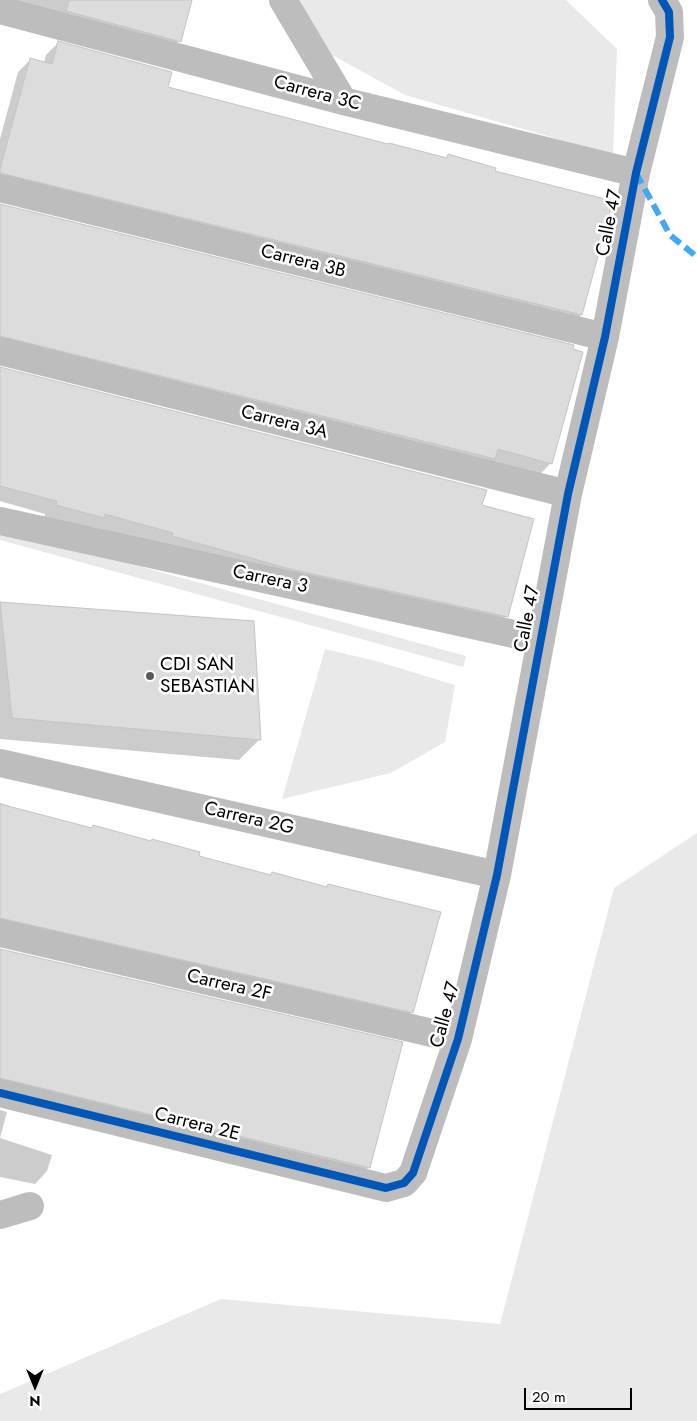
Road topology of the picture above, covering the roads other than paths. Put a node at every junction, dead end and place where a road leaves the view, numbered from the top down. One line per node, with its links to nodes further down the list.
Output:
1 (283, 0): 4 (street)
2 (662, 0): 5 (street, Calle 47)
3 (0, 10): 4 (street, Carrera 3C)
4 (343, 102): 5 (street, Carrera 3C)
5 (636, 173): 7 (street, Calle 47)
6 (0, 188): 7 (street, Carrera 3B)
7 (605, 337): 9 (street, Calle 47)
8 (0, 351): 9 (street, Carrera 3A)
9 (568, 494): 11 (street, Calle 47)
10 (0, 521): 11 (street, Carrera 3)
11 (541, 640): 13 (street, Calle 47)
12 (0, 763): 13 (street, Carrera 2G)
13 (497, 875): 15 (street, Calle 47)
14 (0, 932): 15 (street, Carrera 2F)
15 (458, 1039): 17 (street, Calle 47)
16 (0, 1094): 17 (street, Carrera 2E)
17 (386, 1188)
18 (30, 1206): 19 (street)
19 (0, 1214)

